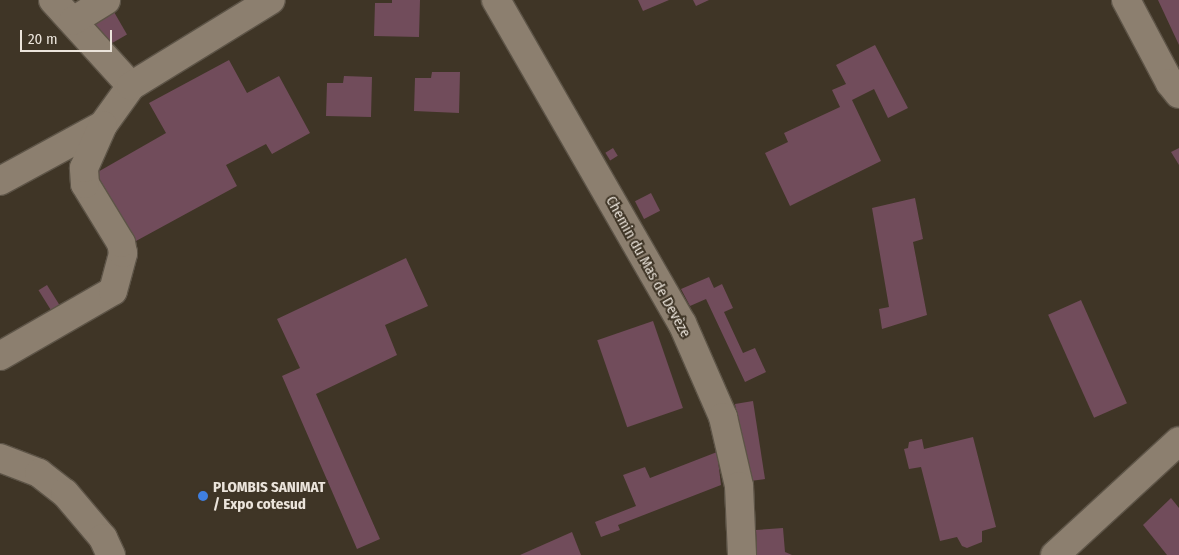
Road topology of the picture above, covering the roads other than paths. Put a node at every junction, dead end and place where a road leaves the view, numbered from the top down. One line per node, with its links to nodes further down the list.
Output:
1 (54, 0): 6 (street)
2 (106, 0): 6 (street)
3 (271, 0): 7 (street)
4 (496, 0): 15 (street, Chemin du Mas de Devèze)
5 (1126, 0): 8 (street)
6 (73, 21): 7 (street)
7 (131, 86): 9 (street)
8 (1179, 94)
9 (103, 125): 10 (street); 11 (street)
10 (0, 181)
11 (0, 356)
12 (1179, 441): 16 (street)
13 (0, 458): 14 (street)
14 (111, 555)
15 (742, 555)
16 (1055, 555)

